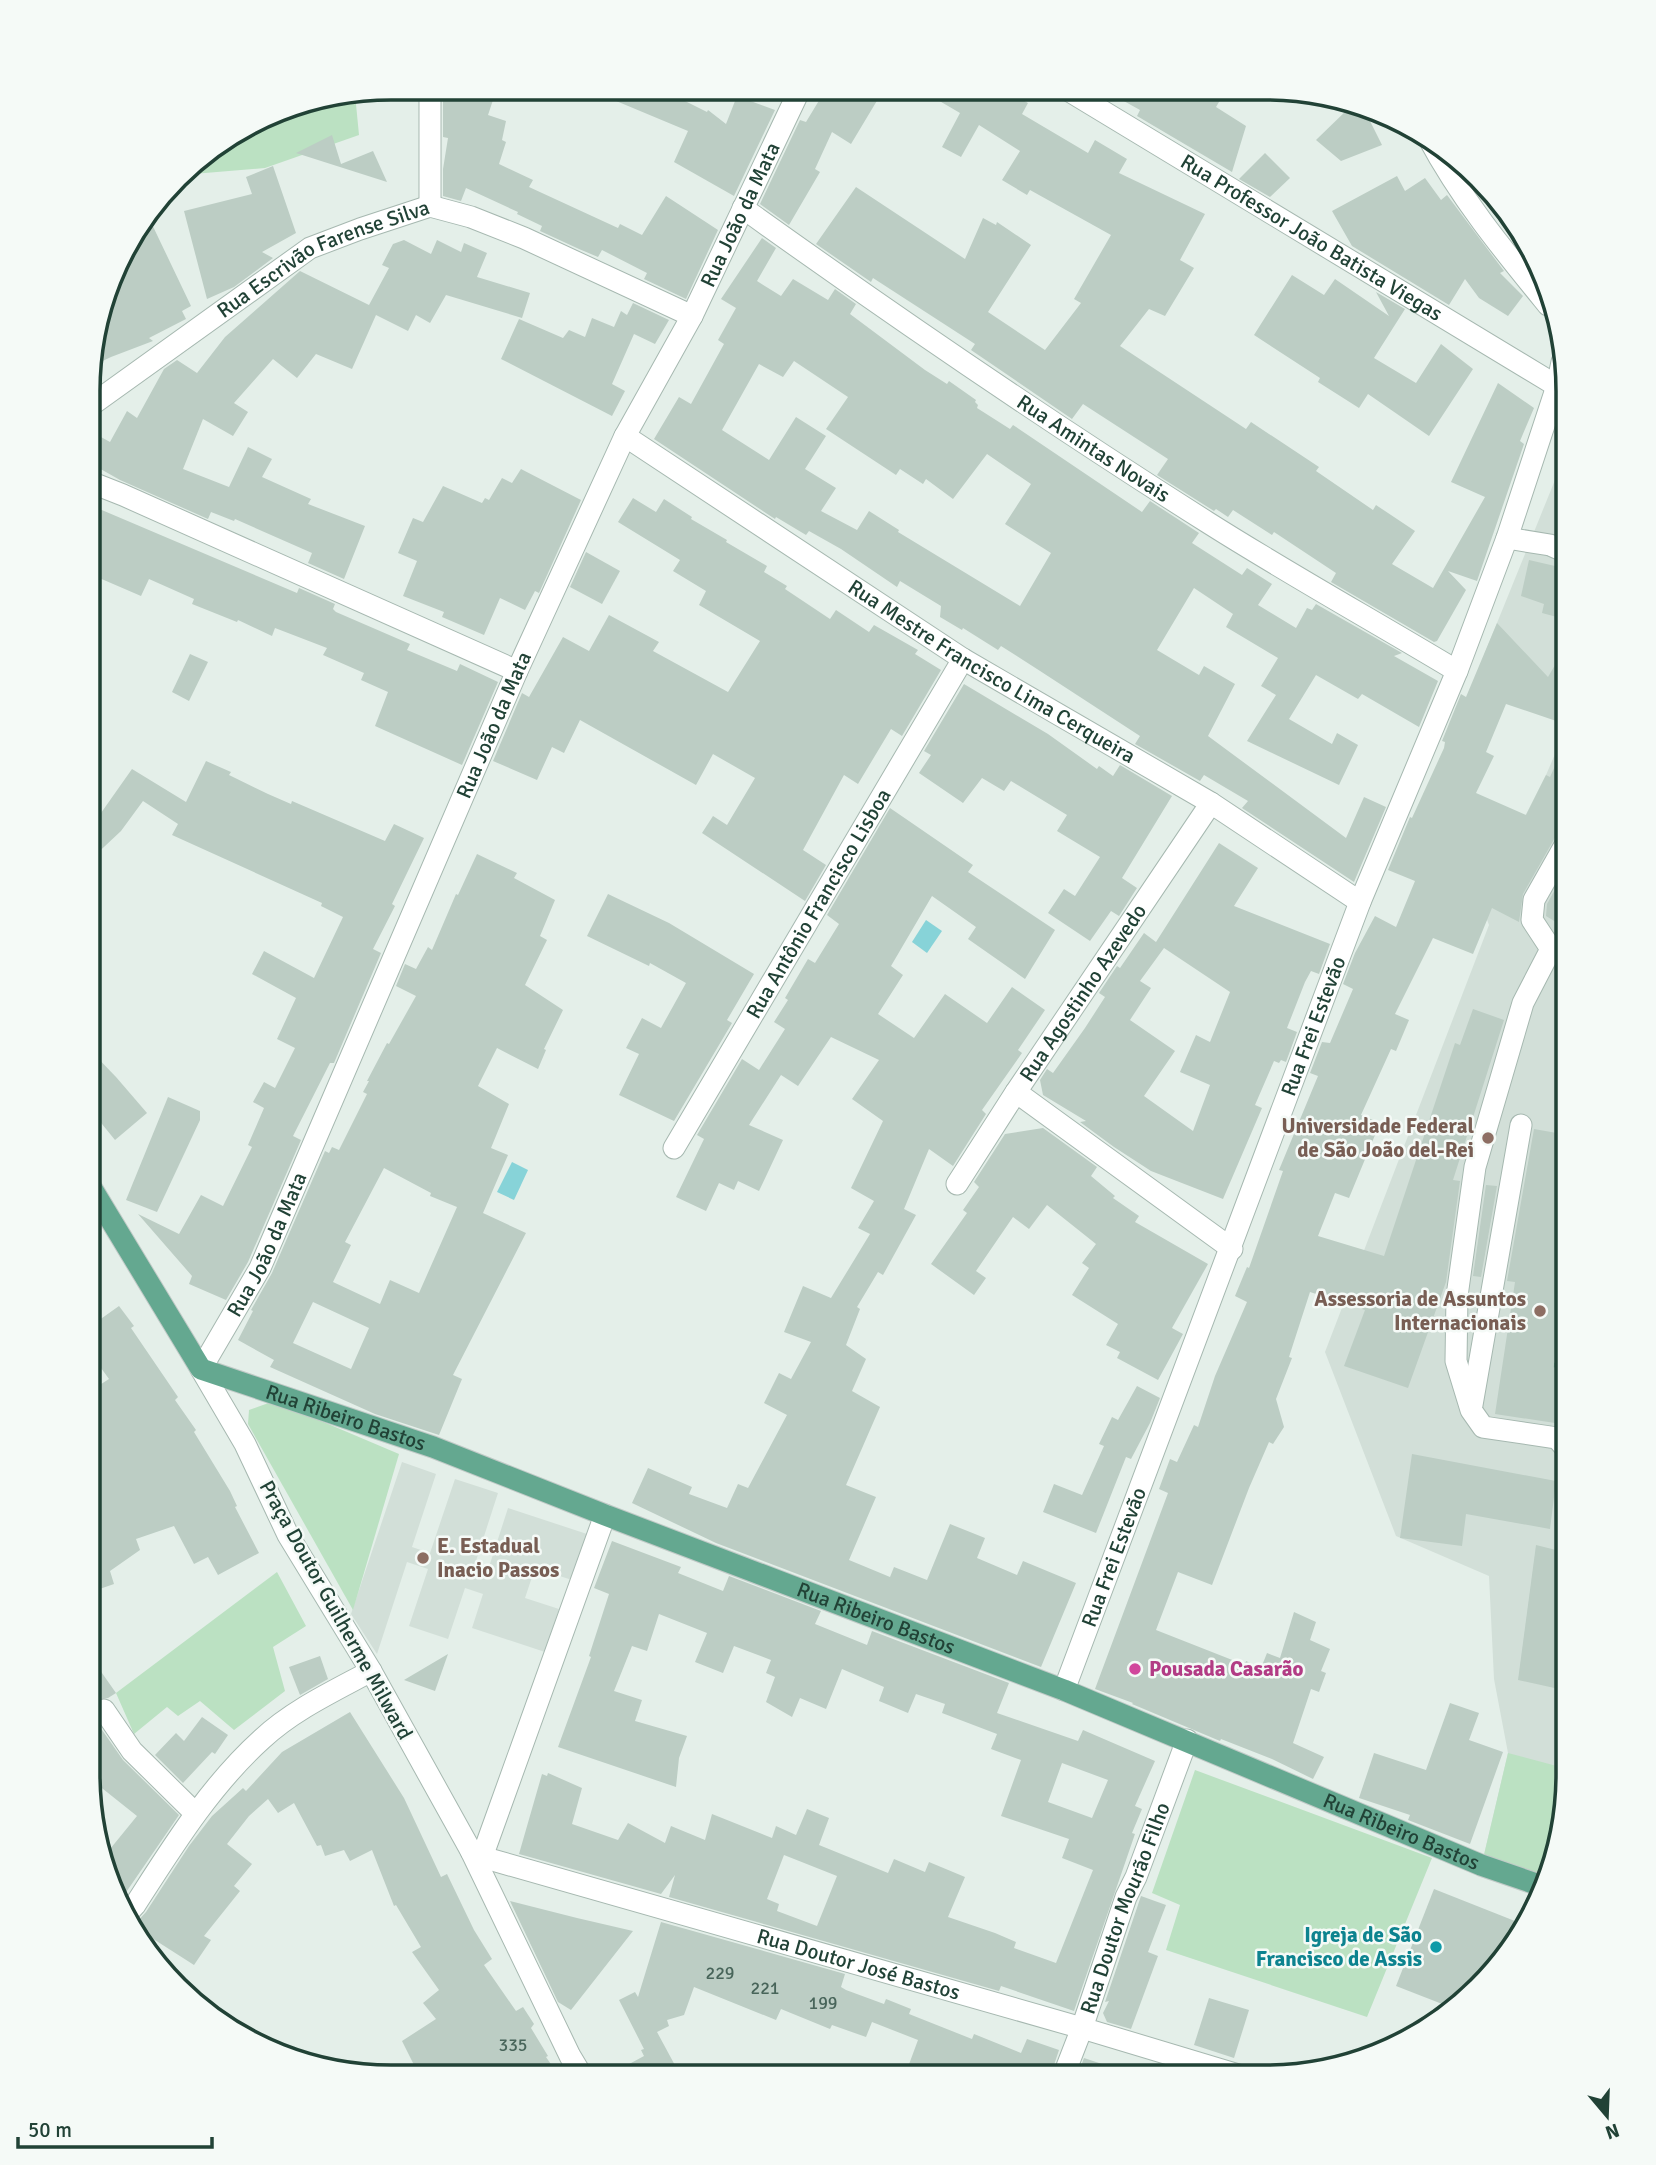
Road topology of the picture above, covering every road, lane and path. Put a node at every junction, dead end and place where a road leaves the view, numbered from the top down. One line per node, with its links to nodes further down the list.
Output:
1 (430, 100): 5 (street)
2 (795, 100): 6 (street, Rua João da Mata)
3 (1084, 100): 9 (street, Rua Professor João Batista Viegas)
4 (1440, 158): 7 (street)
5 (430, 206): 8 (street, Rua Escrivão Farense Silva); 11 (street, Rua Escrivão Farense Silva)
6 (743, 208): 8 (street, Rua João da Mata); 18 (street, Rua Amintas Novais)
7 (1540, 296)
8 (692, 316): 12 (street, Rua João da Mata)
9 (1556, 385)
10 (1556, 389): 14 (street, Rua Frei Estevão)
11 (100, 400)
12 (625, 436): 16 (street, Rua Mestre Francisco Lima Cerqueira); 17 (street, Rua João da Mata)
13 (100, 486): 17 (street)
14 (1507, 538): 15 (street); 18 (street, Rua Frei Estevão)
15 (1556, 548)
16 (963, 659): 19 (street, Rua Mestre Francisco Lima Cerqueira); 24 (street, Rua Antônio Francisco Lisboa)
17 (517, 671): 28 (street, Rua João da Mata)
18 (1457, 671): 21 (street, Rua Frei Estevão)
19 (1211, 803): 21 (street, Rua Mestre Francisco Lima Cerqueira); 22 (street, Rua Agostinho Azevedo)
20 (1556, 861): 29 (street)
21 (1360, 902): 27 (street, Rua Frei Estevão)
22 (1016, 1092): 25 (street, Rua Agostinho Azevedo); 27 (street)
23 (1521, 1125): 29 (street)
24 (674, 1148)
25 (957, 1184)
26 (100, 1202): 28 (main road)
27 (1232, 1249): 33 (street, Rua Frei Estevão)
28 (201, 1369): 31 (main road, Rua Ribeiro Bastos); 32 (street, Praça Doutor Guilherme Milward)
29 (1471, 1410): 30 (street)
30 (1556, 1438)
31 (605, 1515): 33 (main road, Rua Ribeiro Bastos); 37 (street)
32 (371, 1671): 36 (street); 37 (street, Praça Doutor Guilherme Milward)
33 (1064, 1690): 35 (main road, Rua Ribeiro Bastos)
34 (104, 1710): 36 (street)
35 (1186, 1741): 38 (main road, Rua Ribeiro Bastos); 40 (street, Rua Doutor Mourão Filho)
36 (195, 1813): 39 (street)
37 (476, 1854): 40 (street, Rua Doutor José Bastos); 41 (street, Praça Doutor Guilherme Milward)
38 (1535, 1883)
39 (133, 1908)
40 (1082, 2028): 42 (street, Rua Doutor Mourão Filho); 43 (street, Rua Doutor José Bastos)
41 (575, 2065)
42 (1068, 2065)
43 (1205, 2065)

